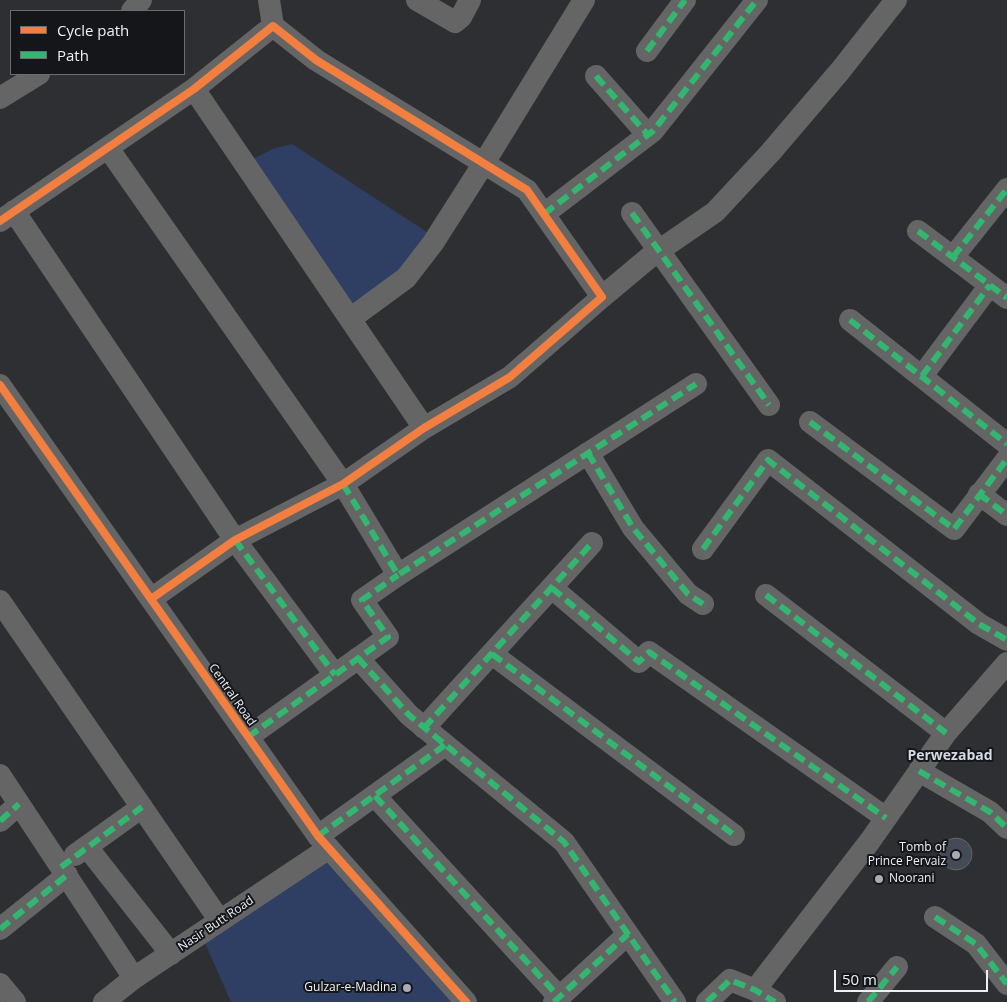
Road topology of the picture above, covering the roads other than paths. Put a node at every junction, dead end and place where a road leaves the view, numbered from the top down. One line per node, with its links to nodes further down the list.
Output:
1 (269, 0): 8 (street)
2 (417, 0): 3 (street)
3 (470, 0)
4 (584, 0): 16 (street)
5 (685, 0): 9 (street)
6 (757, 0): 14 (street)
7 (896, 0): 22 (street)
8 (273, 26): 12 (street); 16 (street)
9 (647, 51)
10 (37, 75): 13 (street)
11 (596, 76): 14 (street)
12 (194, 89): 15 (street); 26 (street)
13 (0, 98)
14 (648, 135): 19 (street)
15 (108, 148): 20 (street); 37 (street)
16 (484, 163): 19 (street); 26 (street)
17 (1007, 189): 23 (street)
18 (632, 213): 22 (street)
19 (544, 214): 25 (street)
20 (7, 216): 40 (street)
21 (918, 231): 23 (street)
22 (658, 251): 25 (street); 31 (street)
23 (953, 257): 24 (street)
24 (999, 291): 28 (street)
25 (602, 297): 33 (street)
26 (350, 319): 33 (street)
27 (850, 320): 28 (street)
28 (922, 376): 34 (street)
29 (696, 384): 35 (street)
30 (0, 385): 46 (street, Central Road)
31 (769, 405)
32 (810, 422): 38 (street)
33 (424, 428): 37 (street)
34 (1007, 444)
35 (588, 453): 43 (street); 48 (street)
36 (1007, 459): 38 (street)
37 (342, 484): 40 (street); 43 (street)
38 (979, 494): 39 (street)
39 (1007, 514)
40 (235, 540): 46 (street); 53 (street)
41 (592, 543): 44 (street)
42 (704, 549): 49 (street)
43 (398, 575): 51 (street)
44 (552, 588): 50 (street); 63 (street)
45 (766, 595): 55 (street)
46 (151, 599): 56 (street, Central Road)
47 (0, 601): 62 (street)
48 (703, 604)
49 (1007, 640)
50 (492, 654): 54 (street); 66 (street)
51 (358, 658): 53 (street); 54 (street)
52 (1007, 663): 55 (street)
53 (335, 675): 56 (street)
54 (424, 728): 57 (street)
55 (946, 733): 58 (street)
56 (248, 737): 67 (street, Central Road)
57 (445, 745): 60 (street, Nasir Butt Road); 73 (street)
58 (919, 771): 63 (street); 65 (street)
59 (0, 775): 61 (street)
60 (375, 796): 67 (street, Nasir Butt Road); 80 (street)
61 (19, 804): 64 (street); 69 (street)
62 (142, 807): 68 (street); 71 (street)
63 (886, 818): 79 (street)
64 (0, 821)
65 (1007, 828)
66 (734, 835)
67 (323, 842): 71 (street, Nasir Butt Road); 83 (street, Central Road)
68 (87, 847): 69 (street); 74 (street)
69 (64, 871): 72 (street); 76 (street)
70 (935, 917): 78 (street)
71 (220, 921): 74 (street, Nasir Butt Road)
72 (0, 929)
73 (628, 934): 80 (street); 84 (street)
74 (171, 954): 76 (street, Nasir Butt Road)
75 (898, 967): 87 (street)
76 (134, 978): 82 (street, Nasir Butt Road)
77 (0, 984): 81 (street)
78 (1007, 984)
79 (755, 990): 85 (street); 86 (street)
80 (556, 1000)
81 (15, 1002)
82 (104, 1002)
83 (466, 1002)
84 (675, 1002)
85 (707, 1002)
86 (775, 1002)
87 (868, 1002)

